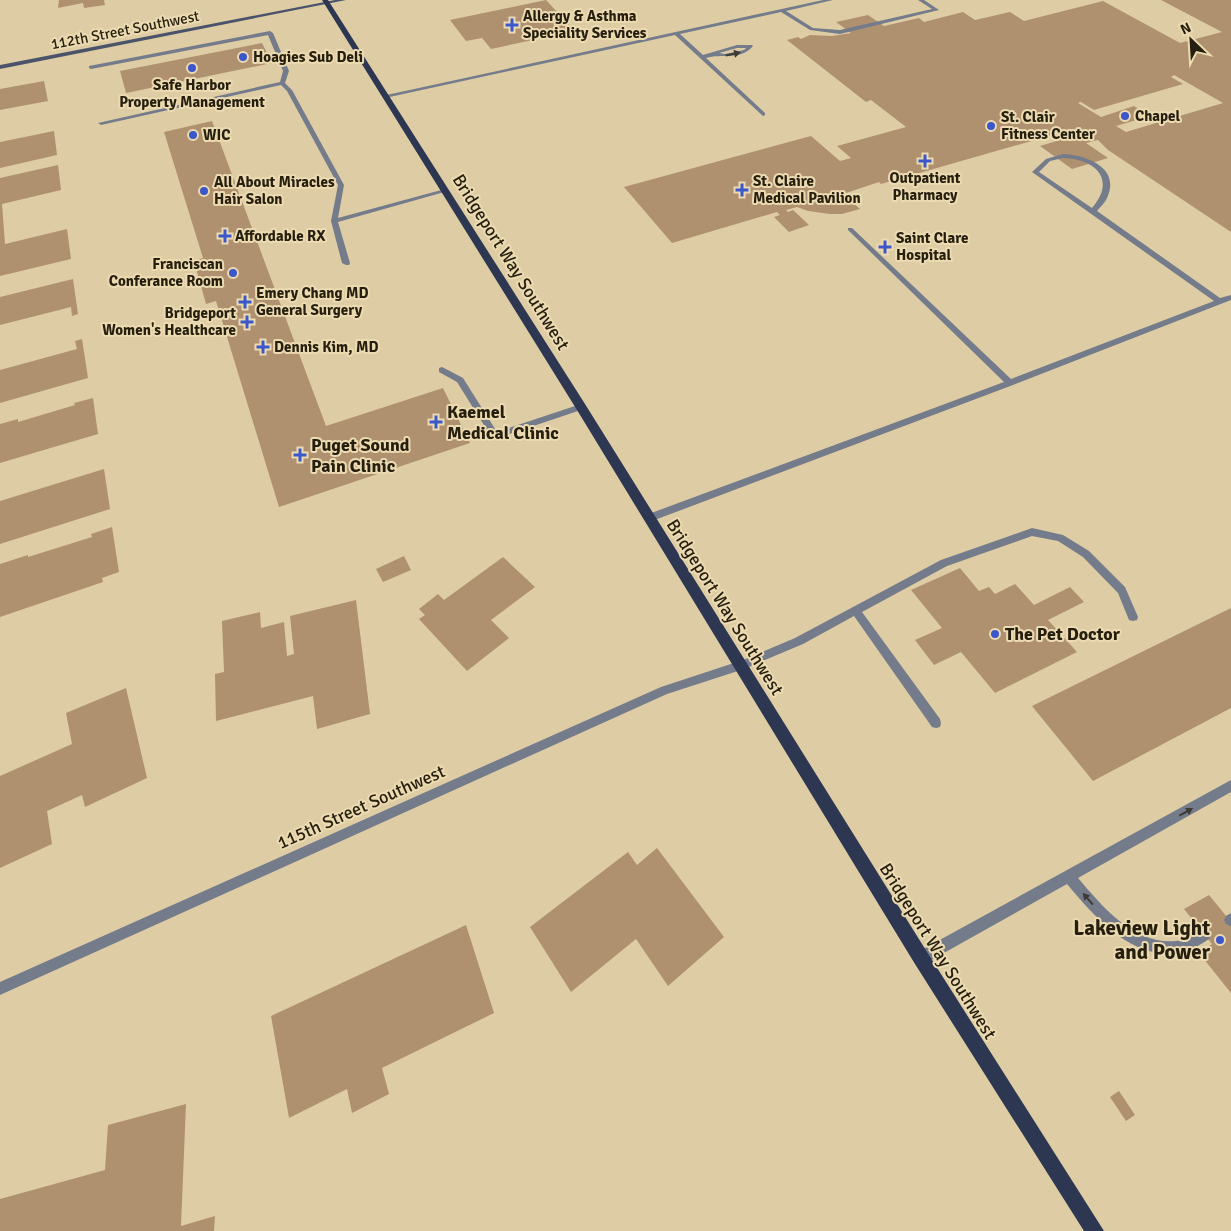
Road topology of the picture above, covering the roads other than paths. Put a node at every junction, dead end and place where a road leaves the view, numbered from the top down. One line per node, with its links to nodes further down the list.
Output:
1 (343, 0): 4 (street, 112th Street Southwest)
2 (830, 0): 5 (street)
3 (921, 0): 5 (street)
4 (326, 2): 9 (street, 112th Street Southwest); 12 (main road, Bridgeport Way Southwest)
5 (783, 11): 6 (street)
6 (677, 34): 8 (street); 12 (street)
7 (714, 54): 7 (street, one-way to 7); 8 (street)
8 (702, 57): 13 (street)
9 (0, 67)
10 (90, 67): 11 (street)
11 (282, 82): 14 (street); 17 (street)
12 (385, 96): 15 (main road, Bridgeport Way Southwest)
13 (763, 114)
14 (101, 123)
15 (445, 191): 17 (street); 24 (main road, Bridgeport Way Southwest)
16 (1093, 211): 16 (street); 21 (street)
17 (334, 221): 19 (street)
18 (850, 230): 23 (street)
19 (346, 263)
20 (1231, 297): 21 (street)
21 (1219, 301): 23 (street)
22 (442, 370): 24 (street)
23 (1010, 383): 25 (street)
24 (581, 407): 25 (main road, Bridgeport Way Southwest)
25 (650, 518): 28 (main road, Bridgeport Way Southwest)
26 (855, 610): 27 (street, 115th Street Southwest); 28 (street, 115th Street Southwest); 29 (street)
27 (1133, 618)
28 (740, 666): 33 (main road, Bridgeport Way Southwest); 34 (street, 115th Street Southwest)
29 (936, 723)
30 (1231, 786): 31 (street, one-way to 30)
31 (1069, 877): 32 (street, one-way to 31); 33 (street)
32 (1205, 935)
33 (921, 958): 35 (main road, Bridgeport Way Southwest)
34 (0, 989)
35 (1095, 1231)

